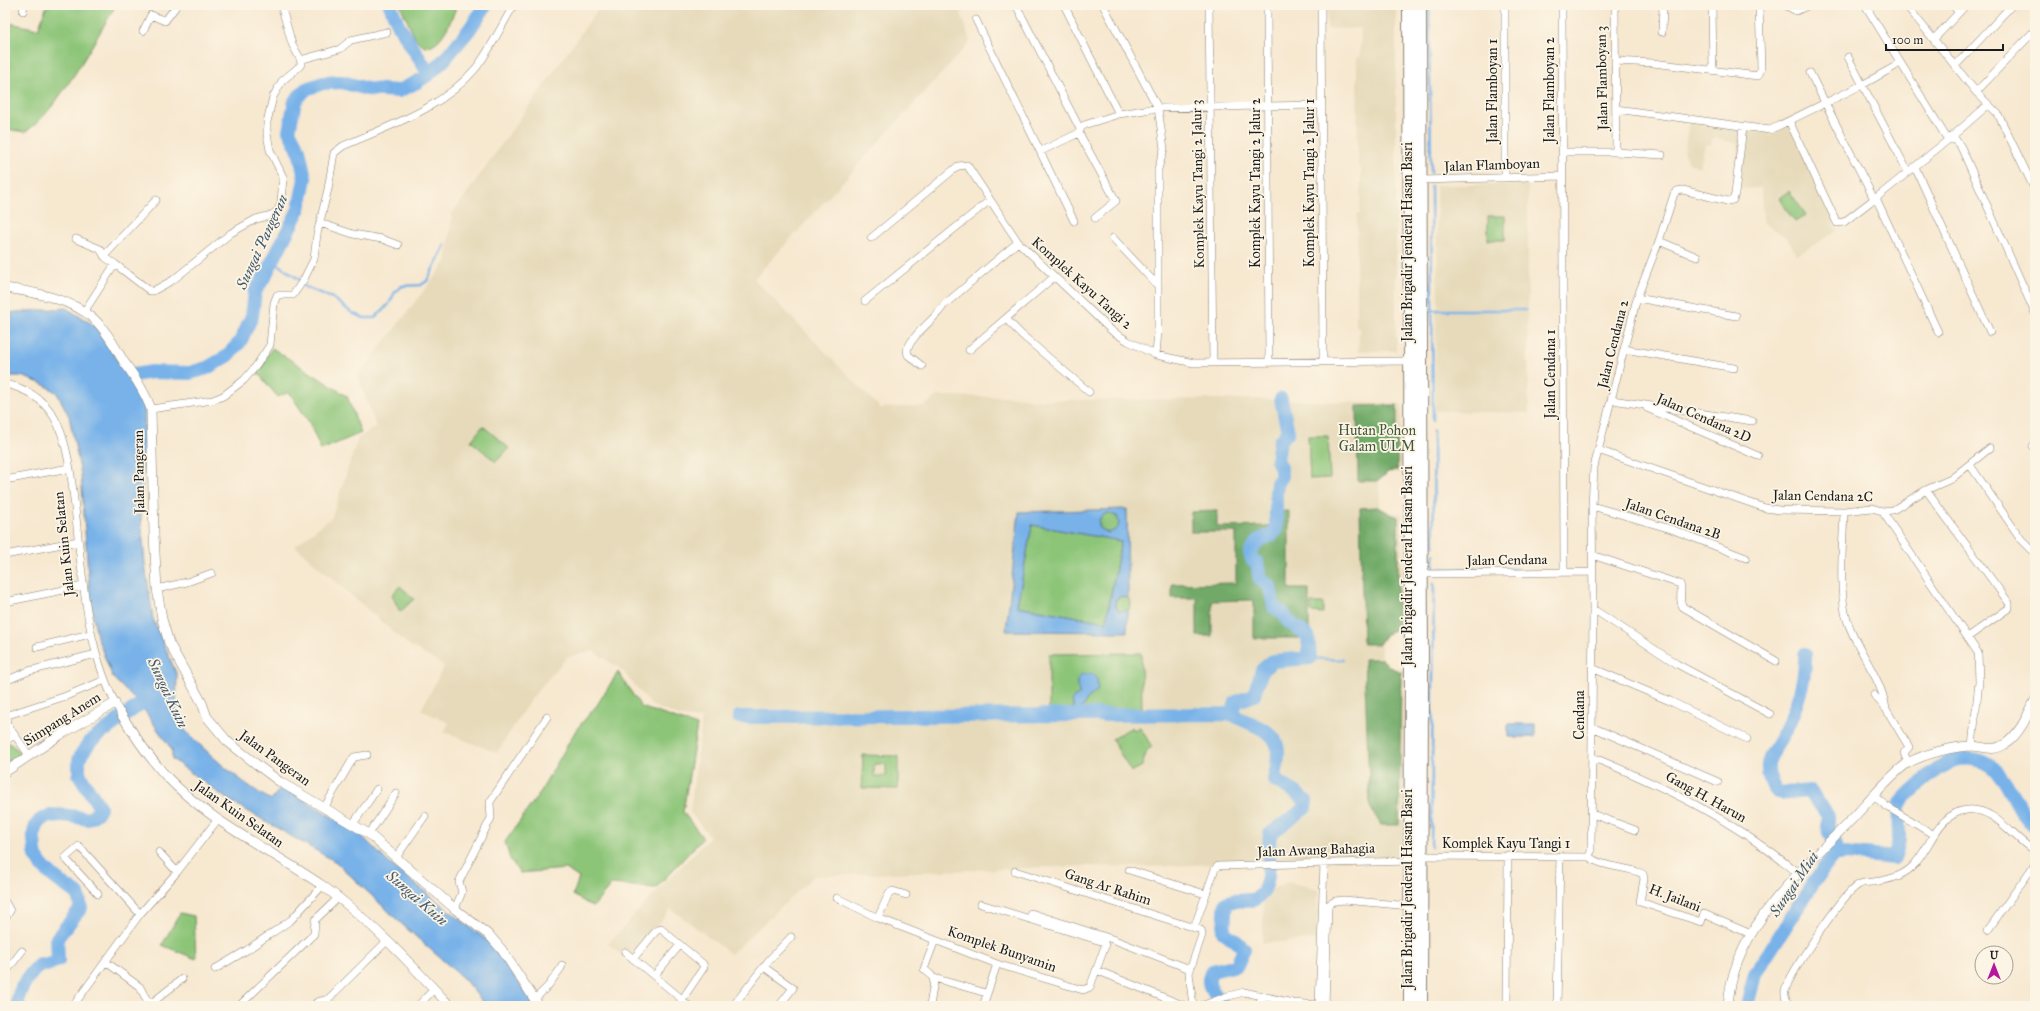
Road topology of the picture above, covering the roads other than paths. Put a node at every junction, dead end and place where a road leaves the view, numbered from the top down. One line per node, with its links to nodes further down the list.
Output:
1 (177, 5): 28 (street)
2 (281, 5): 33 (street)
3 (514, 5): 72 (street)
4 (1016, 5): 55 (street)
5 (1064, 5): 48 (street)
6 (1103, 5): 46 (street)
7 (1209, 5): 45 (street, Komplek Kayu Tangi 2 Jalur 3)
8 (1267, 5): 42 (street, Komplek Kayu Tangi 2 Jalur 2)
9 (1321, 5): 43 (street, Komplek Kayu Tangi 2 Jalur 1)
10 (1408, 5): 49 (highway, Jalan Brigadir Jenderal Hasan Basri)
11 (1420, 5): 50 (highway, Jalan Brigadir Jenderal Hasan Basri)
12 (1504, 5): 64 (street, Jalan Flamboyan 1)
13 (1562, 5): 58 (street, Jalan Flamboyan 2)
14 (1615, 5): 34 (street, Jalan Flamboyan 3)
15 (1663, 5): 30 (street)
16 (1712, 5): 37 (street)
17 (1759, 5): 37 (street)
18 (1785, 5): 19 (street)
19 (1809, 5)
20 (1865, 5): 35 (street)
21 (1906, 5): 31 (street)
22 (1953, 5): 25 (street)
23 (1966, 5): 25 (street)
24 (2012, 5): 36 (street)
25 (1958, 12): 31 (street)
26 (976, 20): 57 (street)
27 (2035, 30): 40 (street)
28 (143, 31)
29 (387, 32): 33 (street)
30 (1662, 32)
31 (1934, 39): 36 (street)
32 (1848, 57): 39 (street)
33 (300, 60): 81 (street)
34 (1615, 61): 37 (street); 47 (street, Jalan Flamboyan 3)
35 (1899, 62): 39 (street); 56 (street)
36 (1955, 66): 40 (street)
37 (1713, 71)
38 (1810, 73): 41 (street)
39 (1862, 85): 41 (street); 62 (street)
40 (1976, 92): 44 (street)
41 (1826, 104): 51 (street); 67 (street)
42 (1268, 105): 43 (street); 45 (street); 97 (street, Komplek Kayu Tangi 2 Jalur 2)
43 (1322, 105): 96 (street, Komplek Kayu Tangi 2 Jalur 1)
44 (1988, 105): 56 (street); 66 (street)
45 (1209, 107): 46 (street); 99 (street, Komplek Kayu Tangi 2 Jalur 3)
46 (1158, 108): 48 (street); 83 (street)
47 (1616, 109): 52 (street); 59 (street, Jalan Flamboyan 3)
48 (1119, 114): 55 (street)
49 (1409, 117): 50 (highway); 53 (highway, Jalan Brigadir Jenderal Hasan Basri)
50 (1421, 117): 54 (highway, Jalan Brigadir Jenderal Hasan Basri)
51 (1789, 121): 52 (street); 67 (street)
52 (1742, 127): 76 (street, Jalan Cendana 2)
53 (1409, 130): 54 (highway); 98 (highway, Jalan Brigadir Jenderal Hasan Basri)
54 (1422, 130): 65 (highway, Jalan Brigadir Jenderal Hasan Basri)
55 (1080, 131): 57 (street); 70 (street)
56 (1948, 140): 61 (street); 88 (street)
57 (1041, 151): 71 (street)
58 (1562, 152): 59 (street); 63 (street, Jalan Flamboyan 2)
59 (1616, 152): 60 (street)
60 (1662, 155)
61 (1915, 167): 62 (street); 92 (street)
62 (1908, 172): 67 (street)
63 (1562, 176): 64 (street, Jalan Flamboyan); 123 (street, Jalan Cendana 1)
64 (1505, 178): 65 (street, Jalan Flamboyan)
65 (1422, 180): 126 (highway, Jalan Brigadir Jenderal Hasan Basri)
66 (2035, 190)
67 (1875, 198): 91 (street)
68 (156, 200): 79 (street)
69 (990, 200): 73 (street, Komplek Kayu Tangi 2); 77 (street, Komplek Kayu Tangi 2); 86 (street)
70 (1095, 218)
71 (1074, 221)
72 (320, 222): 78 (street); 106 (street)
73 (871, 238)
74 (1114, 238): 83 (street)
75 (76, 239): 79 (street)
76 (1659, 241): 80 (street); 85 (street, Jalan Cendana 2)
77 (1018, 242): 82 (street, Komplek Kayu Tangi 2); 100 (street)
78 (398, 244)
79 (104, 256): 81 (street)
80 (1697, 256)
81 (115, 264): 87 (street)
82 (1054, 277): 90 (street); 95 (street, Komplek Kayu Tangi 2)
83 (1158, 286): 95 (street)
84 (5, 288): 87 (street, Jalan Pangeran)
85 (1637, 298): 89 (street); 93 (street, Jalan Cendana 2)
86 (865, 301)
87 (84, 312): 106 (street, Jalan Pangeran)
88 (2035, 313)
89 (1736, 316)
90 (1006, 319): 94 (street); 103 (street)
91 (1938, 332)
92 (1990, 332)
93 (1624, 349): 101 (street); 104 (street, Jalan Cendana 2)
94 (969, 350)
95 (1156, 355): 99 (street, Komplek Kayu Tangi 2)
96 (1323, 360): 97 (street, Komplek Kayu Tangi 2); 98 (street, Komplek Kayu Tangi 2)
97 (1269, 361): 99 (street, Komplek Kayu Tangi 2)
98 (1410, 361): 175 (highway, Jalan Brigadir Jenderal Hasan Basri)
99 (1213, 363)
100 (922, 366)
101 (1734, 368)
102 (5, 384): 112 (street, Jalan Kuin Selatan)
103 (1089, 392)
104 (1612, 400): 105 (street, Jalan Cendana 2D); 109 (street, Jalan Cendana 2)
105 (1640, 404): 107 (street, Jalan Cendana 2D); 110 (street, Jalan Cendana 2D)
106 (152, 409): 128 (street, Jalan Pangeran)
107 (1752, 421)
108 (1990, 448): 111 (street, Jalan Cendana 2C)
109 (1598, 450): 115 (street, Jalan Cendana 2); 116 (street, Jalan Cendana 2C)
110 (1758, 456)
111 (1970, 466): 114 (street, Jalan Cendana 2C); 119 (street)
112 (69, 468): 113 (street); 118 (street, Jalan Kuin Selatan)
113 (5, 480)
114 (1926, 490): 117 (street, Jalan Cendana 2C); 132 (street)
115 (1592, 506): 121 (street, Jalan Cendana 2); 122 (street, Jalan Cendana 2B)
116 (1844, 511): 117 (street, Jalan Cendana 2C); 142 (street)
117 (1882, 511): 132 (street)
118 (78, 541): 120 (street); 127 (street, Jalan Kuin Selatan)
119 (2035, 554)
120 (5, 555)
121 (1592, 555): 124 (street, Jalan Cendana 2); 135 (street)
122 (1746, 558)
123 (1564, 572): 124 (street, Jalan Cendana); 126 (street, Jalan Cendana)
124 (1593, 572): 130 (street, Cendana)
125 (212, 573): 128 (street)
126 (1422, 574): 172 (highway, Jalan Brigadir Jenderal Hasan Basri)
127 (83, 586): 129 (street); 131 (street, Jalan Kuin Selatan)
128 (157, 589): 160 (street, Jalan Pangeran)
129 (5, 602)
130 (1593, 609): 136 (street, Cendana); 143 (street)
131 (90, 634): 133 (street); 134 (street, Jalan Kuin Selatan)
132 (1968, 637): 150 (street)
133 (37, 647)
134 (96, 654): 137 (street, Jalan Kuin Selatan); 138 (street)
135 (1776, 661)
136 (1592, 668): 146 (street, Cendana); 148 (street)
137 (105, 680): 141 (street, Jalan Kuin Selatan); 147 (street)
138 (5, 681)
139 (1874, 695): 142 (street)
140 (2035, 700): 150 (street)
141 (115, 702): 145 (street, Jalan Kuin Selatan); 152 (street, Simpang Anem)
142 (1886, 709): 154 (street)
143 (1770, 714)
144 (547, 717): 191 (street)
145 (124, 718): 163 (street, Jalan Kuin Selatan)
146 (1592, 727): 153 (street, Cendana); 156 (street)
147 (14, 735): 149 (street); 152 (street)
148 (1747, 739)
149 (5, 741)
150 (1972, 746): 154 (street)
151 (367, 755): 160 (street)
152 (29, 756): 155 (street, Simpang Anem)
153 (1592, 757): 161 (street, Cendana); 181 (street, Gang H. Harun)
154 (1908, 763): 159 (street)
155 (5, 772)
156 (1718, 782)
157 (376, 789): 164 (street)
158 (396, 793): 166 (street)
159 (1874, 796): 167 (street); 181 (street)
160 (324, 808): 164 (street, Jalan Pangeran)
161 (1592, 814): 165 (street); 174 (street, Cendana)
162 (426, 816): 171 (street)
163 (218, 819): 180 (street); 182 (street, Jalan Kuin Selatan)
164 (353, 824): 166 (street, Jalan Pangeran)
165 (1635, 830)
166 (369, 834): 171 (street, Jalan Pangeran)
167 (1934, 835): 168 (street); 246 (street)
168 (2035, 851)
169 (159, 852): 180 (street)
170 (1508, 855): 172 (street, Komplek Kayu Tangi 1); 173 (street, Komplek Kayu Tangi 1); 243 (street)
171 (397, 856): 191 (street, Jalan Pangeran)
172 (1422, 856): 214 (highway, Jalan Brigadir Jenderal Hasan Basri)
173 (1560, 856): 174 (street, Komplek Kayu Tangi 1); 244 (street)
174 (1589, 857): 198 (street, H. Jailani)
175 (1410, 861): 176 (street, Jalan Awang Bahagia); 190 (highway, Jalan Brigadir Jenderal Hasan Basri)
176 (1324, 862): 184 (street, Jalan Awang Bahagia); 240 (street)
177 (2035, 864): 197 (street)
178 (1129, 870): 184 (street)
179 (1015, 871): 196 (street, Gang Ar Rahim)
180 (177, 872): 193 (street)
181 (1799, 874): 198 (street)
182 (322, 886): 186 (street, Jalan Kuin Selatan); 210 (street)
183 (98, 894): 193 (street)
184 (1205, 894): 196 (street)
185 (906, 895): 195 (street)
186 (338, 898): 201 (street, Jalan Kuin Selatan); 226 (street)
187 (837, 898): 195 (street)
188 (5, 902): 194 (street)
189 (981, 904): 212 (street, Komplek Bunyamin)
190 (1410, 906): 214 (highway, Jalan Brigadir Jenderal Hasan Basri); 240 (street)
191 (455, 909): 223 (street, Jalan Pangeran)
192 (1031, 913): 211 (street)
193 (140, 914): 206 (street)
194 (5, 918)
195 (878, 918): 200 (street)
196 (1194, 928): 211 (street)
197 (1988, 930)
198 (1751, 934): 245 (street)
199 (791, 937): 209 (street)
200 (935, 940): 207 (street, Komplek Bunyamin); 216 (street, Komplek Bunyamin)
201 (387, 941): 218 (street, Jalan Kuin Selatan); 221 (street)
202 (680, 945): 205 (street); 215 (street); 222 (street)
203 (22, 951): 213 (street)
204 (625, 952): 205 (street)
205 (633, 959): 215 (street)
206 (106, 962): 224 (street); 225 (street)
207 (997, 964): 212 (street, Komplek Bunyamin); 219 (street)
208 (562, 965): 223 (street)
209 (764, 967): 232 (street); 233 (street)
210 (215, 969)
211 (1190, 969): 237 (street)
212 (1096, 970): 236 (street)
213 (5, 973)
214 (1416, 973): 241 (highway, Jalan Brigadir Jenderal Hasan Basri); 242 (highway, Jalan Brigadir Jenderal Hasan Basri)
215 (654, 976): 222 (street)
216 (934, 978): 219 (street); 234 (street)
217 (182, 979): 224 (street)
218 (434, 989): 229 (street); 230 (street, Jalan Kuin Selatan)
219 (986, 993): 235 (street)
220 (1260, 995): 238 (street); 239 (street); 240 (street)
221 (326, 1001): 227 (street); 228 (street)
222 (681, 1002): 231 (street)
223 (537, 1003)
224 (149, 1005)
225 (73, 1006)
226 (239, 1006)
227 (314, 1006)
228 (334, 1006)
229 (418, 1006)
230 (450, 1006)
231 (688, 1006)
232 (733, 1006)
233 (779, 1006)
234 (930, 1006)
235 (983, 1006)
236 (1185, 1006)
237 (1193, 1006)
238 (1201, 1006)
239 (1261, 1006)
240 (1321, 1006)
241 (1410, 1006)
242 (1421, 1006)
243 (1507, 1006)
244 (1557, 1006)
245 (1728, 1006)
246 (1790, 1006)

